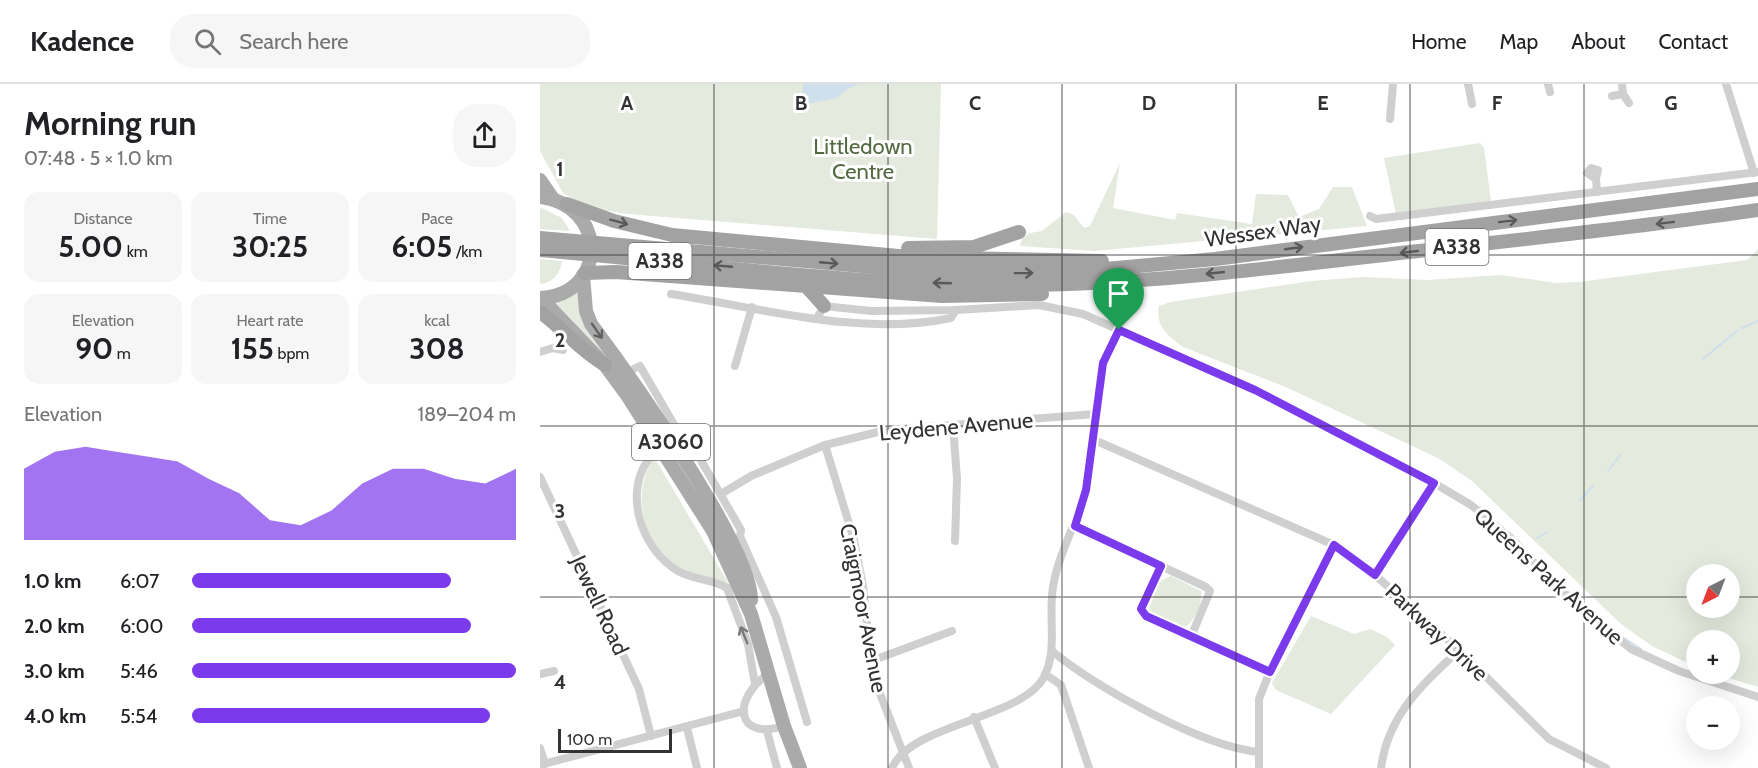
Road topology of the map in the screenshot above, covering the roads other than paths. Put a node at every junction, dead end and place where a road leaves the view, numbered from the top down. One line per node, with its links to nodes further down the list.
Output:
1 (1393, 84): 9 (street)
2 (1468, 84): 7 (street)
3 (1622, 84): 5 (street)
4 (1726, 84): 10 (street)
5 (1623, 94): 6 (street); 8 (street)
6 (1612, 96)
7 (1472, 104)
8 (1629, 104)
9 (1390, 119)
10 (1756, 172): 14 (street)
11 (1596, 179): 14 (street)
12 (540, 180): 15 (main road)
13 (1758, 189): 21 (highway, Wessex Way / A338, one-way to 13)
14 (1597, 192): 17 (street)
15 (553, 200): 21 (highway, one-way to 21); 22 (main road)
16 (1758, 210): 23 (highway, Wessex Way / A338, one-way to 23)
17 (1370, 216)
18 (1019, 232): 21 (highway)
19 (540, 238): 21 (highway, A338)
20 (540, 250): 23 (highway, Wessex Way / A338, one-way to 20)
21 (773, 252)
22 (584, 274): 24 (highway); 26 (main road); 36 (main road, A3060, one-way to 36)
23 (1190, 276): 24 (highway)
24 (807, 287): 30 (highway)
25 (671, 294): 27 (street)
26 (540, 298): 34 (main road, A3060)
27 (752, 307): 30 (street); 35 (street)
28 (956, 310): 30 (street); 30 (street); 31 (street, Queens Park Avenue)
29 (540, 312): 34 (highway)
30 (821, 312)
31 (1119, 330): 37 (street); 44 (street, Queens Park Avenue)
32 (563, 350): 33 (street)
33 (540, 352)
34 (605, 365): 47 (main road, A3060)
35 (735, 366)
36 (625, 373): 42 (main road, A3060); 42 (street)
37 (1096, 414): 38 (street, Leydene Avenue); 39 (street)
38 (953, 425): 40 (street, Leydene Avenue); 49 (street)
39 (1092, 439): 46 (street); 50 (street, Parkway Drive)
40 (825, 445): 45 (street, Leydene Avenue); 59 (street, Craigmoor Avenue)
41 (653, 454): 53 (street)
42 (688, 459): 45 (street); 47 (main road); 48 (main road, A3060)
43 (540, 477): 73 (street, Jewell Road)
44 (1434, 483): 52 (street); 66 (street, Queens Park Avenue)
45 (722, 494): 48 (street)
46 (1075, 526): 51 (street); 58 (street)
47 (713, 531): 53 (main road, A3060)
48 (736, 539): 54 (main road, A3060); 69 (street)
49 (956, 541)
50 (1334, 545): 52 (street, Parkway Drive); 61 (street)
51 (1161, 566): 56 (street); 56 (street)
52 (1375, 575): 57 (street, Parkway Drive)
53 (734, 588): 54 (main road, A3060); 65 (street, one-way to 53)
54 (751, 614): 63 (main road, A3060)
55 (952, 631): 59 (street)
56 (1191, 637): 61 (street)
57 (1459, 650): 86 (street); 87 (street, Parkway Drive)
58 (1052, 651): 64 (street); 76 (street)
59 (871, 661): 75 (street, Craigmoor Avenue)
60 (554, 671): 62 (street)
61 (1270, 672): 76 (street)
62 (540, 674)
63 (768, 674): 65 (street); 70 (main road, A3060)
64 (1046, 674): 68 (street); 84 (street)
65 (755, 684): 67 (street)
66 (1758, 697)
67 (744, 711): 71 (street); 72 (street)
68 (974, 717): 75 (street); 83 (street)
69 (807, 722)
70 (783, 726): 72 (street); 80 (main road, A3060)
71 (687, 728): 73 (street); 78 (street)
72 (767, 731): 79 (street)
73 (651, 736): 77 (street)
74 (540, 748): 77 (street)
75 (902, 752): 81 (street); 82 (street, Craigmoor Avenue)
76 (1259, 752): 85 (street)
77 (543, 765)
78 (697, 768)
79 (777, 768)
80 (800, 768)
81 (892, 768)
82 (909, 768)
83 (995, 768)
84 (1089, 768)
85 (1259, 768)
86 (1381, 768)
87 (1606, 768)

